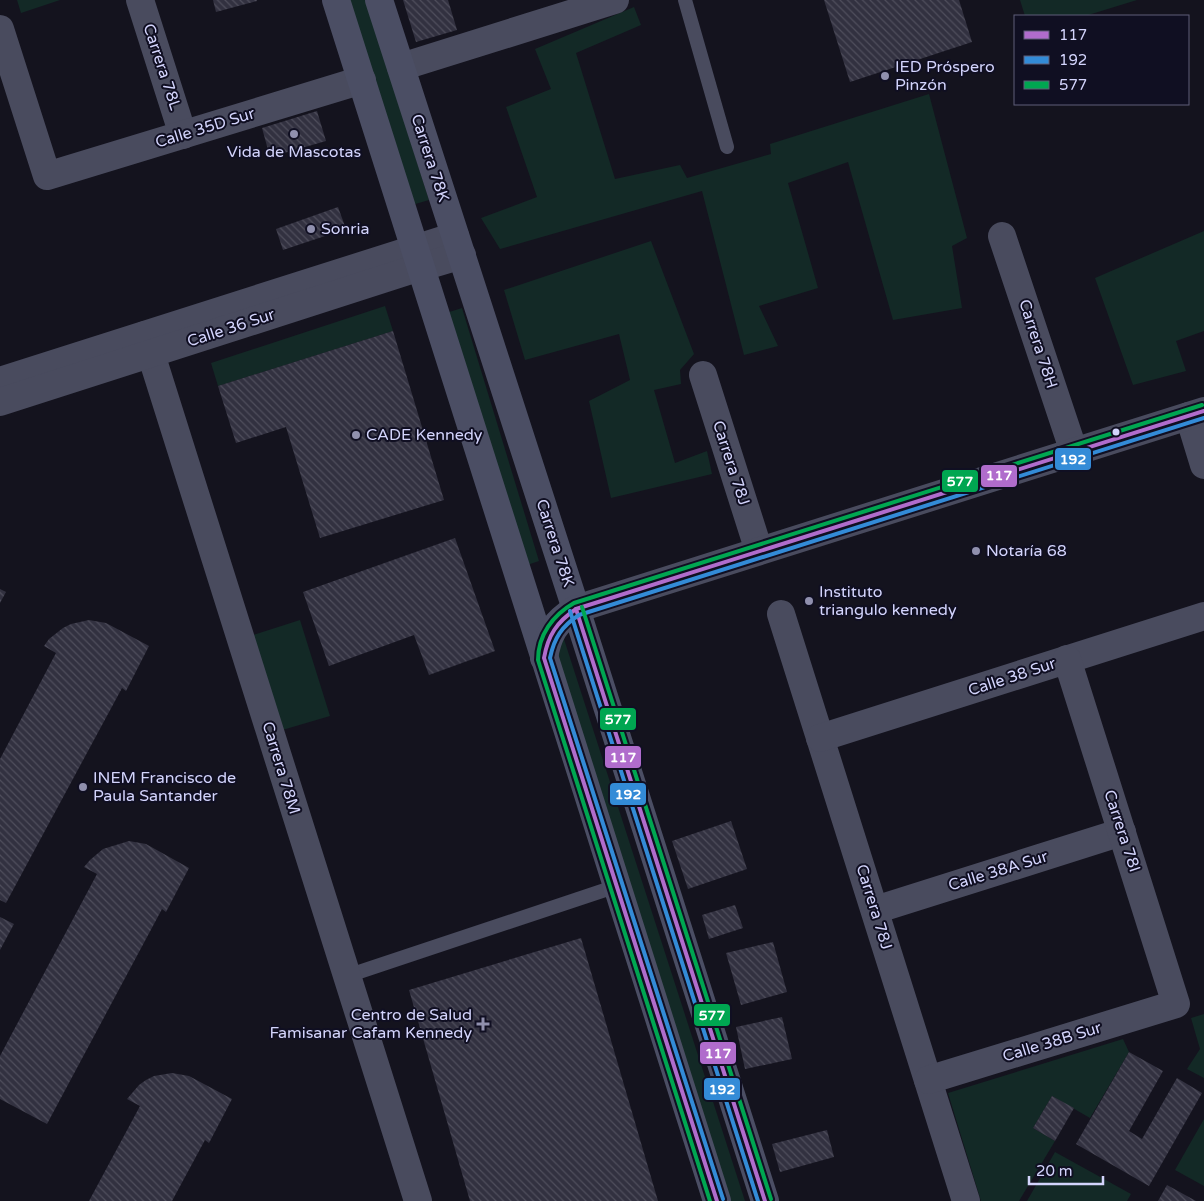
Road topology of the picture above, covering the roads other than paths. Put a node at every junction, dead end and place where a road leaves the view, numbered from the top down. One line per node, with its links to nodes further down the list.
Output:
1 (140, 0): 9 (street, Carrera 78L)
2 (336, 0): 8 (main road)
3 (379, 0): 7 (main road, Carrera 78K)
4 (615, 0): 7 (street)
5 (685, 0): 10 (lane)
6 (0, 29): 9 (street, Calle 35D Sur)
7 (401, 67): 12 (main road, Carrera 78K)
8 (362, 80): 9 (street, Calle 35D Sur); 13 (main road)
9 (183, 134)
10 (727, 147)
11 (1002, 236): 19 (street, Carrera 78H)
12 (459, 246): 13 (street, Calle 36 Sur); 22 (main road, Carrera 78K)
13 (420, 258): 14 (street, Calle 36 Sur); 25 (main road)
14 (149, 344): 16 (street, Calle 36 Sur); 17 (street, Calle 36 Sur); 31 (street, Carrera 78M)
15 (703, 375): 21 (street, Carrera 78J)
16 (0, 381)
17 (0, 402)
18 (1196, 413): 19 (street); 20 (street)
19 (1074, 452): 21 (street)
20 (1204, 466)
21 (759, 551): 22 (street)
22 (576, 609): 25 (main road); 36 (main road, Carrera 78K)
23 (782, 614): 27 (street, Carrera 78J)
24 (1204, 616): 26 (street, Calle 38 Sur)
25 (544, 658): 29 (main road)
26 (1067, 659): 27 (street, Calle 38 Sur); 28 (street, Carrera 78I)
27 (820, 738): 30 (street, Carrera 78J)
28 (1122, 832): 30 (street, Calle 38A Sur); 32 (street, Carrera 78I)
29 (617, 886): 31 (lane); 35 (main road)
30 (874, 910): 33 (street, Carrera 78J)
31 (347, 976): 34 (street, Carrera 78M)
32 (1176, 1004): 33 (street, Calle 38B Sur)
33 (928, 1080): 37 (street, Carrera 78J)
34 (418, 1201)
35 (717, 1201)
36 (765, 1201)
37 (966, 1201)

